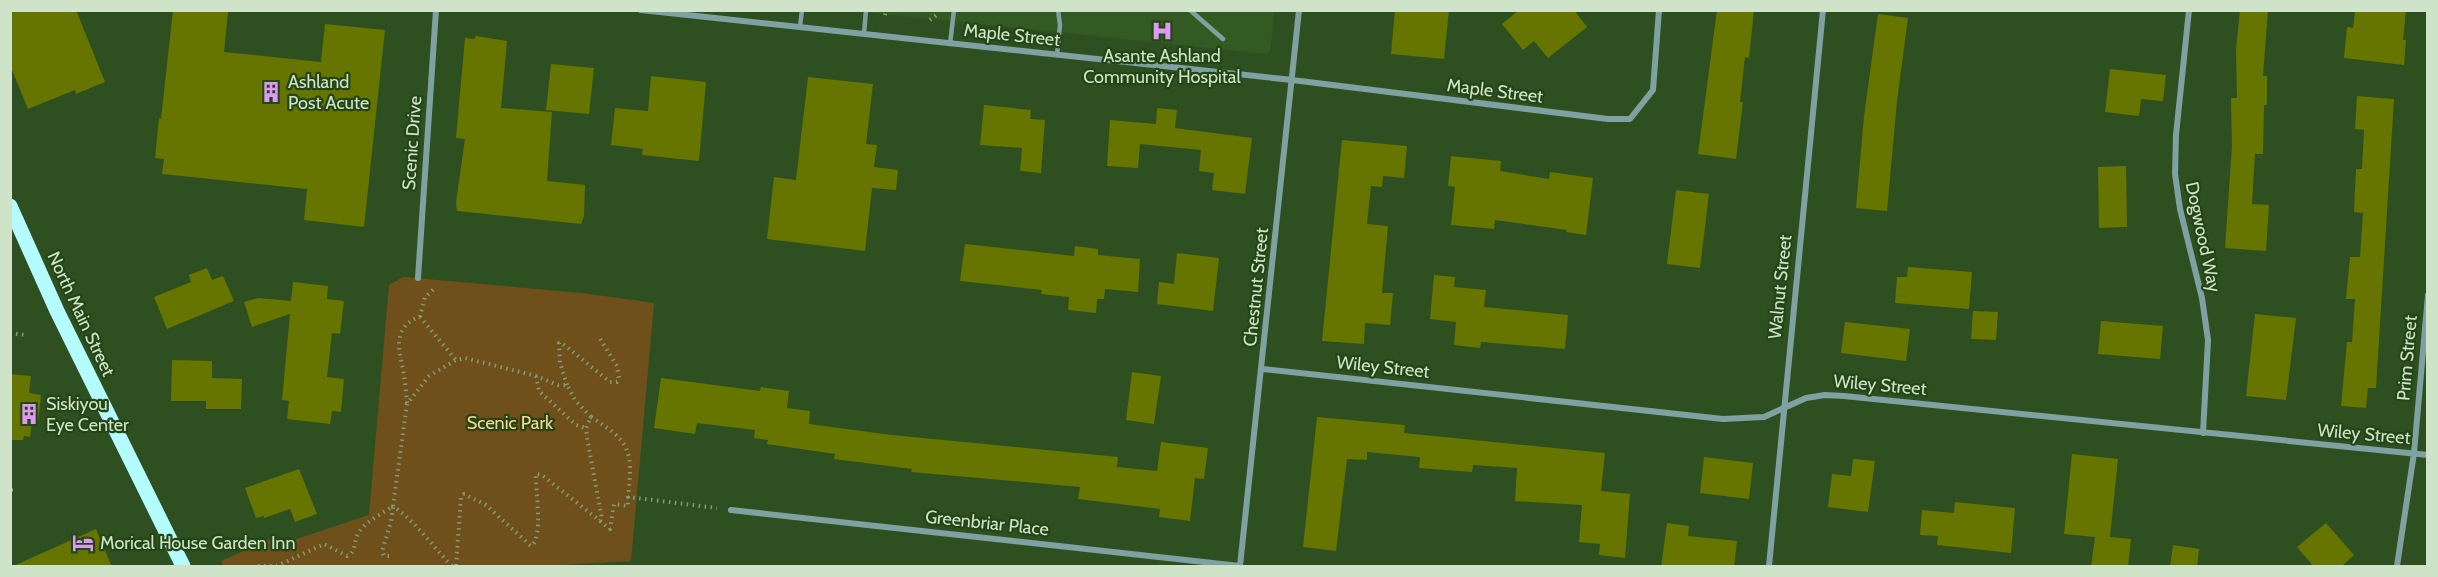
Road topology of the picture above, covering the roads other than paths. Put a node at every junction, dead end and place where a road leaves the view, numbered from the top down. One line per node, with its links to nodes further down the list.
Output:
1 (436, 10): 20 (street, Scenic Drive)
2 (641, 10): 12 (street, Maple Street)
3 (801, 10): 13 (lane)
4 (866, 10): 14 (lane)
5 (954, 10): 16 (lane)
6 (1058, 10): 17 (lane)
7 (1299, 10): 18 (street, Chestnut Street)
8 (1659, 10): 18 (street, Maple Street)
9 (1823, 10): 23 (street, Walnut Street)
10 (2189, 10): 24 (street, Dogwood Way)
11 (1191, 11): 15 (lane)
12 (685, 13): 13 (street, Maple Street)
13 (800, 27): 14 (street, Maple Street)
14 (864, 34): 16 (street, Maple Street)
15 (1223, 39)
16 (950, 44): 17 (street, Maple Street)
17 (1057, 55): 18 (street, Maple Street)
18 (1292, 80): 22 (street, Chestnut Street)
19 (10, 206): 29 (main road, North Main Street)
20 (418, 278)
21 (2427, 295): 25 (street, Prim Street)
22 (1263, 369): 23 (street, Wiley Street); 28 (street, Chestnut Street)
23 (1783, 410): 24 (street, Wiley Street); 30 (street, Walnut Street)
24 (2203, 433): 25 (street, Wiley Street)
25 (2414, 453): 26 (street, Wiley Street); 31 (street, Prim Street)
26 (2427, 455)
27 (731, 510): 28 (street, Greenbriar Place)
28 (1240, 566)
29 (183, 567)
30 (1769, 567)
31 (2397, 567)

